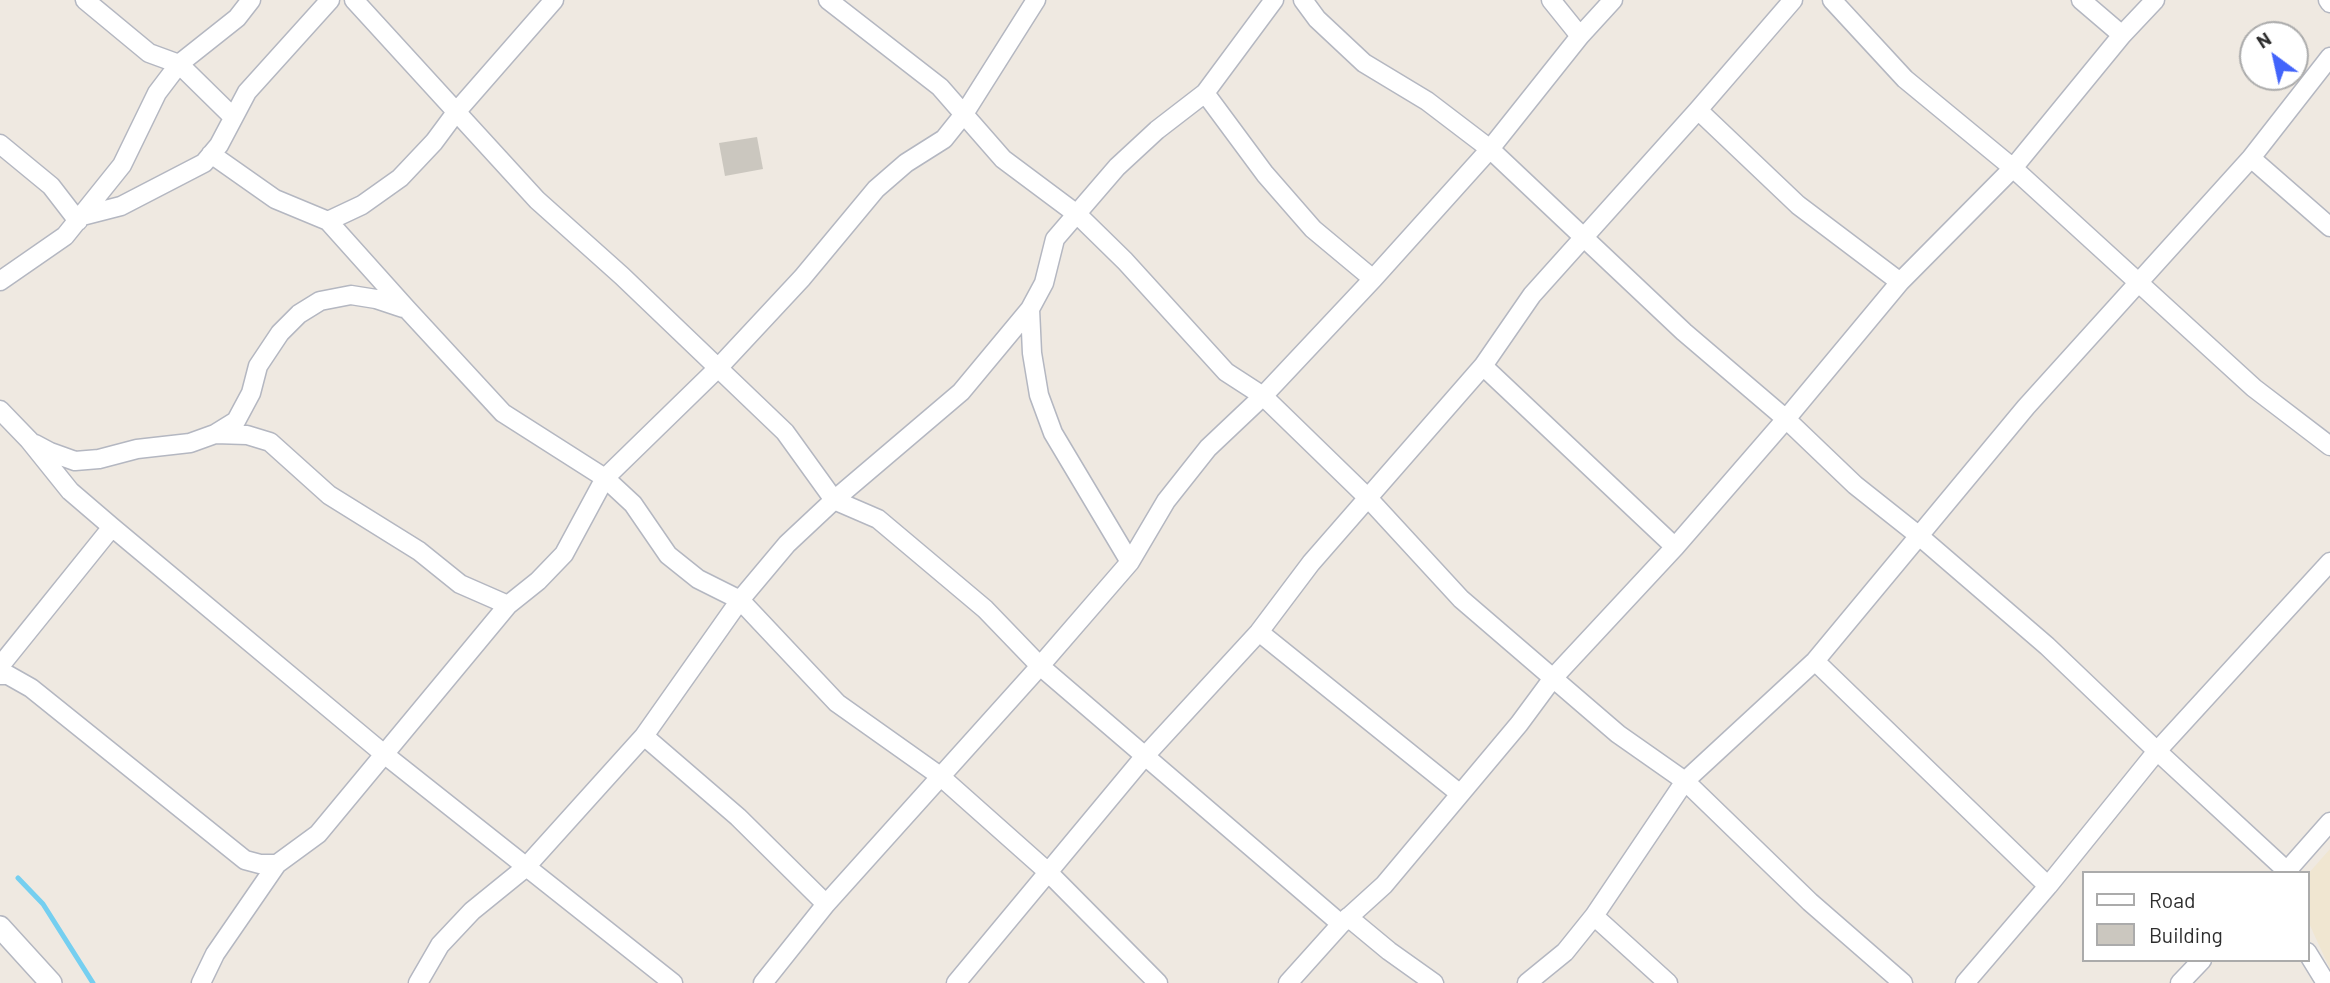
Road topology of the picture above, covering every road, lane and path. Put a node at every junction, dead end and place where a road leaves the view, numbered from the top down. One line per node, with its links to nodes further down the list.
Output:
1 (85, 0): 19 (street)
2 (251, 0): 19 (street)
3 (330, 0): 24 (street)
4 (354, 0): 22 (street)
5 (554, 0): 22 (street)
6 (828, 0): 23 (street)
7 (1036, 0): 23 (street)
8 (1274, 0): 20 (street)
9 (1303, 0): 26 (street)
10 (1550, 0): 17 (street)
11 (1613, 0): 17 (street)
12 (1793, 0): 21 (street)
13 (1832, 0): 29 (street)
14 (2081, 0): 16 (street)
15 (2155, 0): 16 (street)
16 (2122, 35): 29 (street)
17 (1580, 36): 26 (street)
18 (2330, 57): 28 (street)
19 (179, 64): 24 (street); 31 (street)
20 (1205, 93): 30 (street); 35 (street)
21 (1698, 110): 34 (street); 37 (street)
22 (457, 111): 32 (street); 42 (street)
23 (964, 114): 30 (street); 42 (street)
24 (233, 117): 27 (street)
25 (0, 144): 31 (street)
26 (1490, 149): 34 (street); 35 (street)
27 (211, 154): 31 (street); 32 (street)
28 (2251, 158): 33 (street); 38 (street)
29 (2013, 168): 37 (street); 38 (street)
30 (1078, 215): 40 (street); 43 (street)
31 (80, 218): 36 (street)
32 (328, 221): 39 (street)
33 (2330, 227)
34 (1584, 235): 41 (street); 45 (street)
35 (1373, 279): 43 (street)
36 (0, 281)
37 (1900, 282): 45 (street)
38 (2138, 284): 48 (street); 53 (street)
39 (406, 309): 46 (street); 49 (street)
40 (1030, 309): 51 (street); 55 (street)
41 (1483, 366): 50 (street); 54 (street)
42 (719, 367): 49 (street); 51 (street)
43 (1263, 396): 50 (street); 55 (street)
44 (0, 410): 47 (street)
45 (1786, 419): 53 (street); 54 (street)
46 (215, 434): 47 (street); 58 (street)
47 (29, 440): 52 (street)
48 (2330, 446)
49 (605, 478): 57 (street); 58 (street)
50 (1368, 498): 59 (street); 64 (street)
51 (834, 500): 57 (street); 62 (street)
52 (111, 527): 61 (street); 67 (street)
53 (1918, 536): 60 (street); 66 (street)
54 (1675, 547): 64 (street)
55 (1130, 562): 62 (street)
56 (2330, 562): 66 (street)
57 (740, 600): 65 (street); 69 (street)
58 (508, 606): 67 (street)
59 (1259, 632): 68 (street); 71 (street)
60 (1815, 662): 70 (street); 78 (street)
61 (0, 666)
62 (1040, 666): 68 (street); 69 (street)
63 (0, 676): 73 (street)
64 (1553, 678): 70 (street); 71 (street)
65 (643, 736): 74 (street); 79 (street)
66 (2157, 751): 75 (street); 78 (street)
67 (384, 754): 73 (street); 74 (street)
68 (1144, 757): 77 (street); 81 (street)
69 (940, 776): 77 (street); 79 (street)
70 (1685, 781): 80 (street); 96 (street)
71 (1459, 793): 81 (street)
72 (2330, 822): 76 (street)
73 (277, 864): 86 (street)
74 (524, 867): 87 (street); 88 (street)
75 (2285, 871)
76 (2287, 871)
77 (1048, 872): 90 (street); 91 (street)
78 (2048, 886): 97 (street)
79 (826, 904): 89 (street)
80 (1594, 916): 94 (street); 95 (street)
81 (1345, 920): 92 (street); 93 (street)
82 (0, 926): 85 (street)
83 (2309, 955): 99 (street)
84 (2200, 962): 98 (street)
85 (51, 983)
86 (201, 983)
87 (418, 983)
88 (673, 983)
89 (763, 983)
90 (956, 983)
91 (1158, 983)
92 (1288, 983)
93 (1434, 983)
94 (1527, 983)
95 (1668, 983)
96 (1903, 983)
97 (1965, 983)
98 (2180, 983)
99 (2326, 983)

